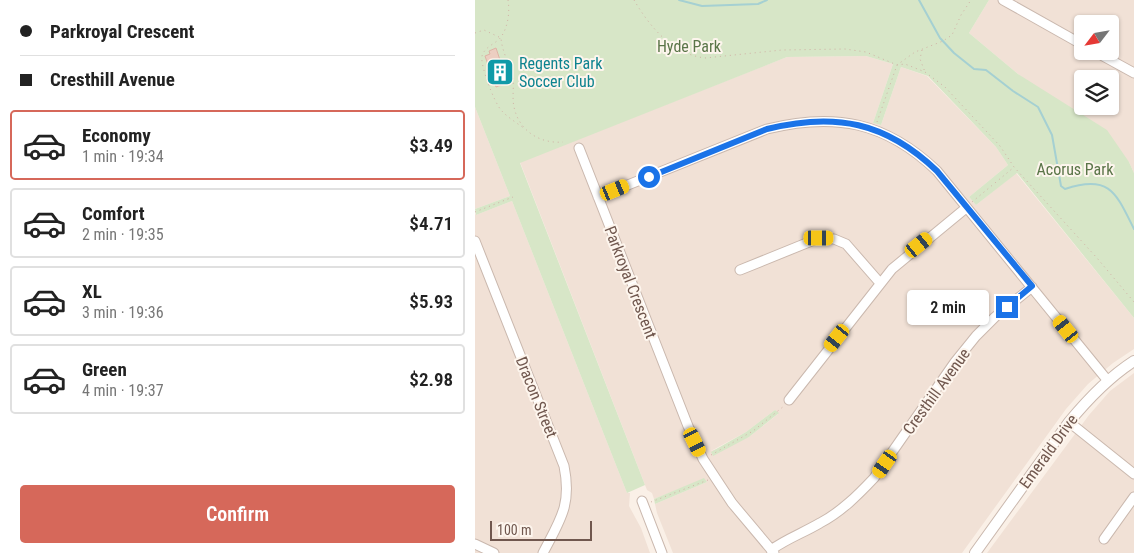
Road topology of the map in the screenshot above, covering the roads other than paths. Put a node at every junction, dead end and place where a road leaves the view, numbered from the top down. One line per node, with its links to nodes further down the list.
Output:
1 (1003, 0): 2 (street)
2 (1074, 39)
3 (1111, 60): 4 (street)
4 (1134, 73)
5 (579, 148): 6 (street, Parkroyal Crescent)
6 (598, 197): 7 (street); 21 (street, Parkroyal Crescent)
7 (966, 208): 10 (street); 11 (street)
8 (475, 241): 23 (street, Dracon Street)
9 (740, 270): 10 (street)
10 (880, 283): 14 (street)
11 (1032, 286): 13 (street); 21 (street, Cresthill Avenue)
12 (1134, 361): 13 (street, Emerald Drive)
13 (1108, 381): 15 (street, Emerald Drive)
14 (789, 400)
15 (1069, 422): 16 (street); 25 (street, Emerald Drive)
16 (1134, 474)
17 (1134, 497): 19 (street)
18 (643, 503): 24 (street)
19 (1104, 539)
20 (475, 544): 22 (street)
21 (772, 551)
22 (494, 553)
23 (543, 553)
24 (662, 553)
25 (975, 553)

